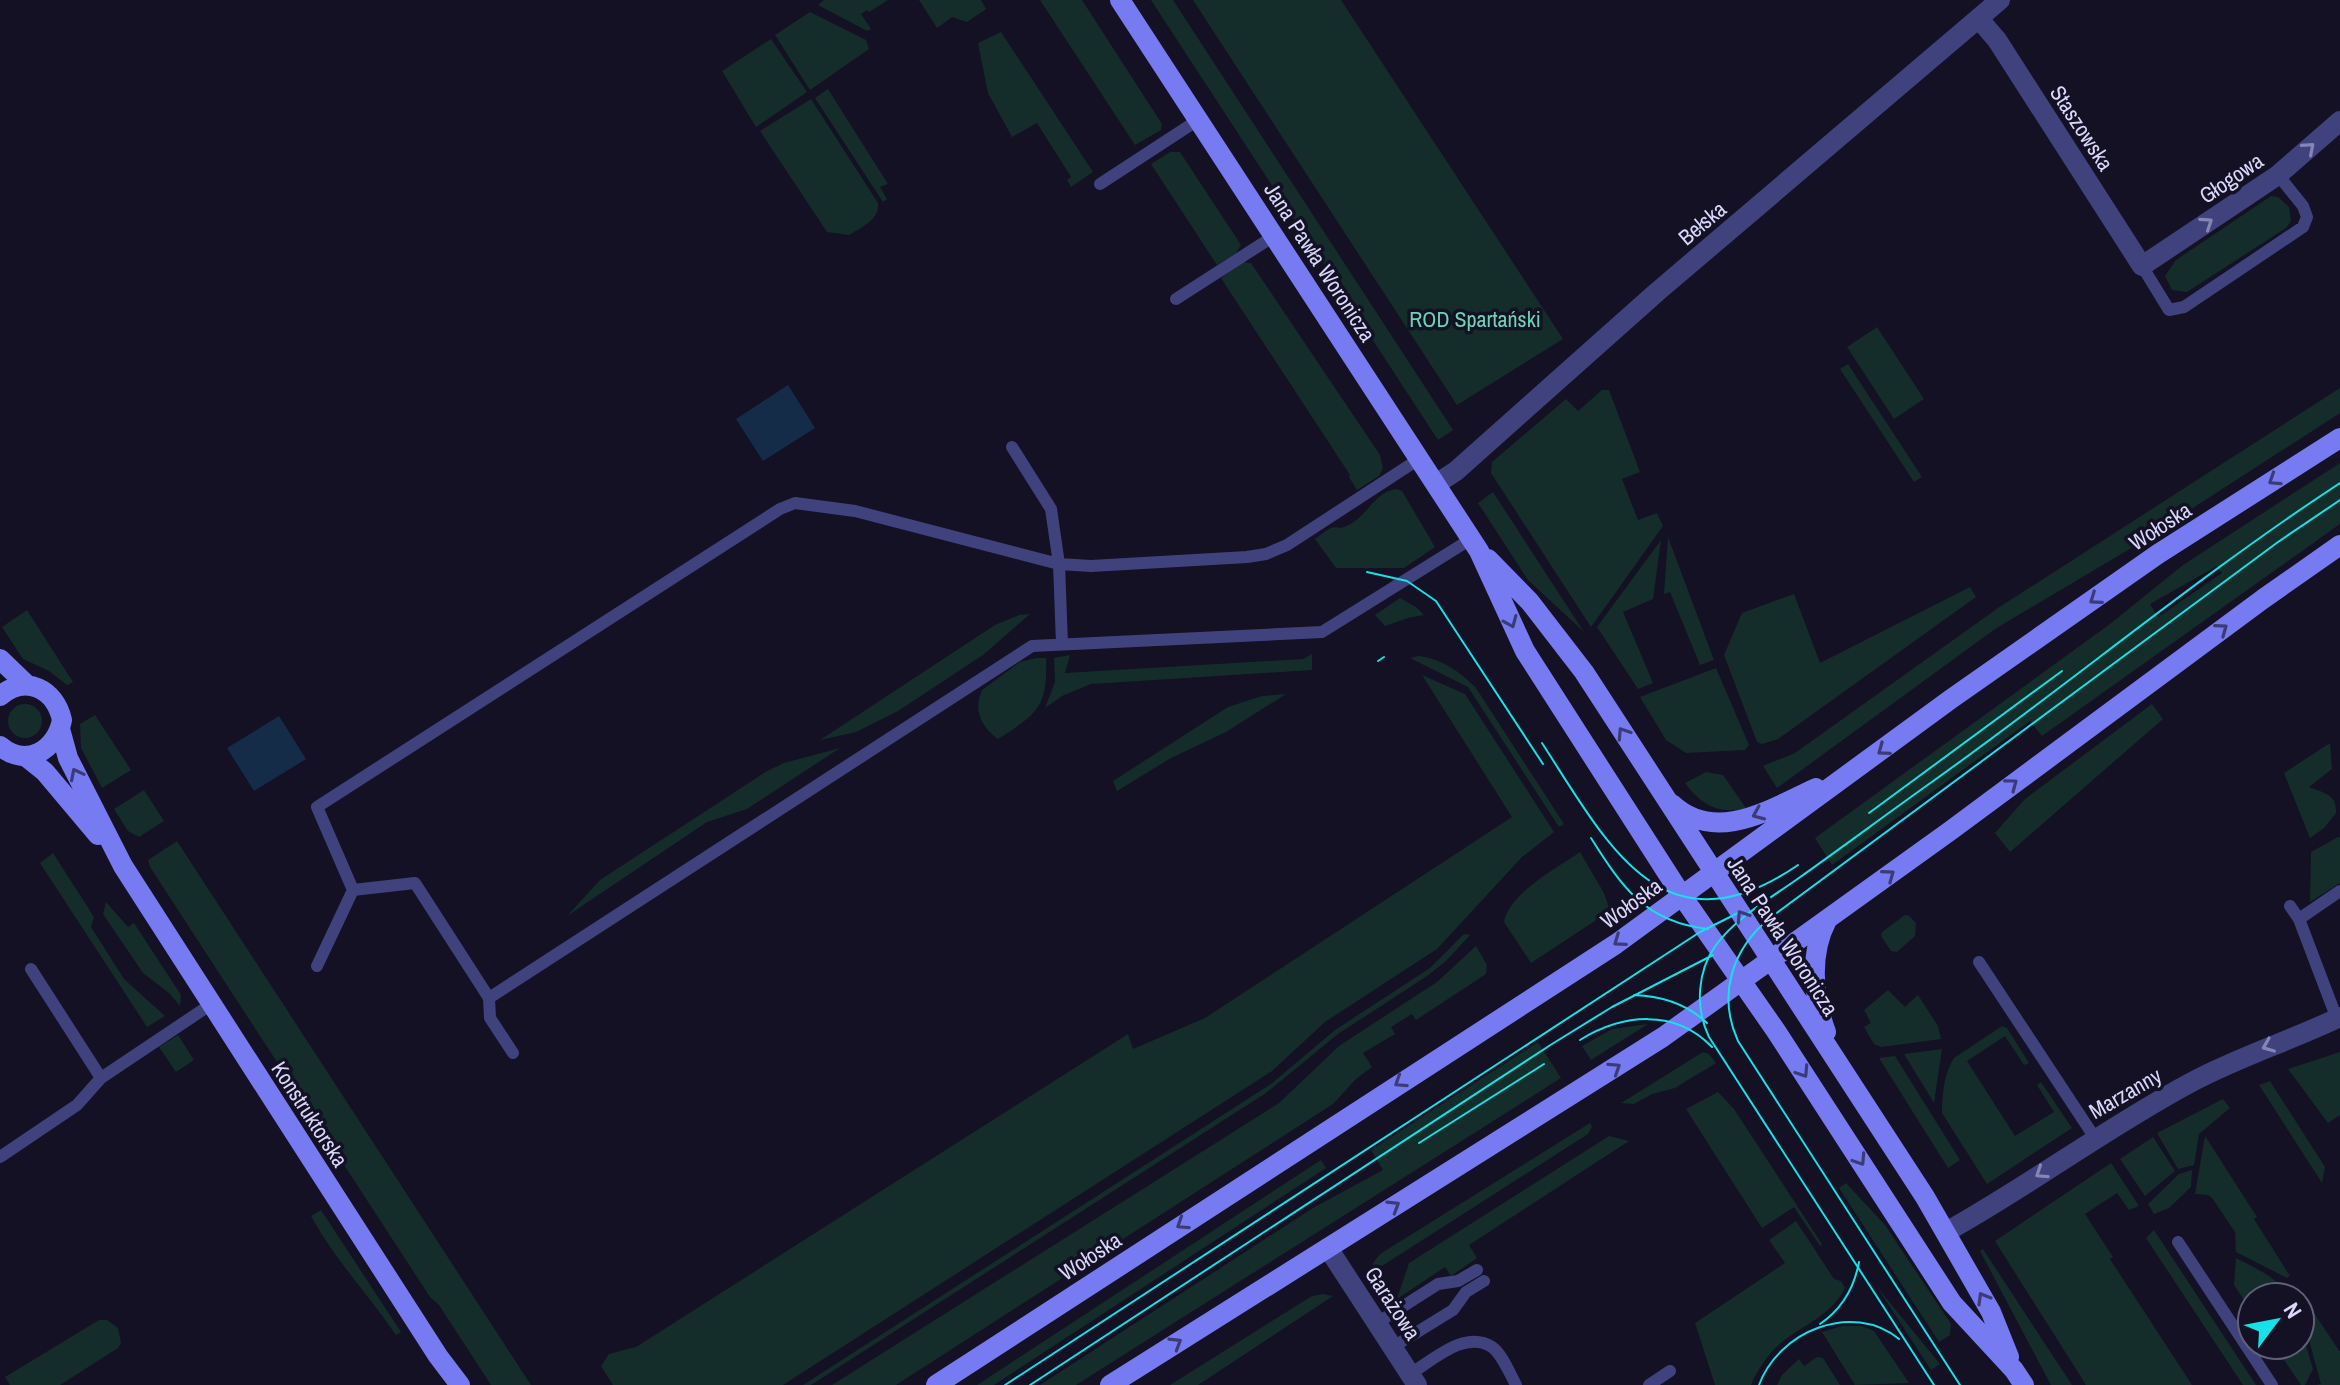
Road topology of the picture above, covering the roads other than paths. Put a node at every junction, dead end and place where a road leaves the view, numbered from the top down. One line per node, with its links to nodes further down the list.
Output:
1 (1120, 0): 4 (street, Jana Pawła Woronicza)
2 (2000, 0): 3 (street, Bełska)
3 (1979, 19): 9 (street, Staszowska); 14 (street, Bełska)
4 (1198, 120): 7 (lane); 8 (street, Jana Pawła Woronicza)
5 (2340, 121): 6 (street, Głogowa, one-way to 5)
6 (2278, 175): 9 (street, Głogowa, one-way to 6); 9 (lane)
7 (1100, 184)
8 (1274, 236): 10 (lane); 13 (street, Jana Pawła Woronicza)
9 (2142, 266)
10 (1176, 299)
11 (2340, 438): 24 (street, Wołoska, one-way to 24)
12 (1012, 447): 17 (lane)
13 (1419, 459): 14 (street, Jana Pawła Woronicza); 17 (lane)
14 (1436, 484): 15 (street, Jana Pawła Woronicza)
15 (1475, 545): 18 (lane); 25 (street, Jana Pawła Woronicza, one-way to 15); 30 (street, Jana Pawła Woronicza, one-way to 30)
16 (2340, 545): 33 (street, one-way to 16)
17 (1059, 564): 18 (lane); 28 (lane)
18 (1062, 644): 39 (lane)
19 (0, 659): 20 (street)
20 (27, 685): 21 (street); 22 (street, Konstruktorska)
21 (0, 696)
22 (60, 729): 23 (street); 26 (street, Konstruktorska, one-way to 22)
23 (9, 753): 26 (street, Konstruktorska)
24 (1854, 770): 25 (street, one-way to 25); 27 (street, Wołoska)
25 (1666, 798): 27 (street, Jana Pawła Woronicza)
26 (123, 866): 40 (street, Konstruktorska)
27 (1714, 873): 30 (street, Wołoska); 34 (street, Jana Pawła Woronicza, one-way to 27)
28 (353, 890): 36 (lane); 39 (lane)
29 (2340, 891): 32 (lane)
30 (1682, 896): 38 (street, Jana Pawła Woronicza); 56 (street, Wołoska, one-way to 56)
31 (2290, 906): 32 (lane)
32 (2299, 919): 41 (lane)
33 (1827, 920): 34 (street); 43 (street)
34 (1771, 960): 38 (street); 43 (street, Jana Pawła Woronicza)
35 (1979, 962): 45 (lane)
36 (317, 966)
37 (31, 969): 44 (lane)
38 (1742, 981): 49 (street, one-way to 38); 53 (street, Jana Pawła Woronicza, one-way to 53)
39 (489, 998): 42 (lane)
40 (210, 1005): 44 (lane); 55 (street, Konstruktorska)
41 (2338, 1018): 45 (street, Marzanny, one-way to 45)
42 (513, 1053)
43 (1837, 1062): 47 (street, Jana Pawła Woronicza)
44 (101, 1078): 46 (lane)
45 (2095, 1138): 47 (street, Marzanny, one-way to 47)
46 (0, 1157)
47 (1946, 1232): 53 (street, Jana Pawła Woronicza, one-way to 47)
48 (2178, 1242): 60 (lane)
49 (1328, 1248): 50 (street, Garażowa); 57 (street, one-way to 49)
50 (1377, 1323): 51 (street, Garażowa); 51 (lane)
51 (1393, 1347): 54 (street, Garażowa)
52 (1670, 1371): 59 (lane)
53 (2019, 1377)
54 (1411, 1381): 58 (lane)
55 (460, 1385)
56 (936, 1385)
57 (1110, 1385)
58 (1516, 1385)
59 (1649, 1385)
60 (2272, 1385)

